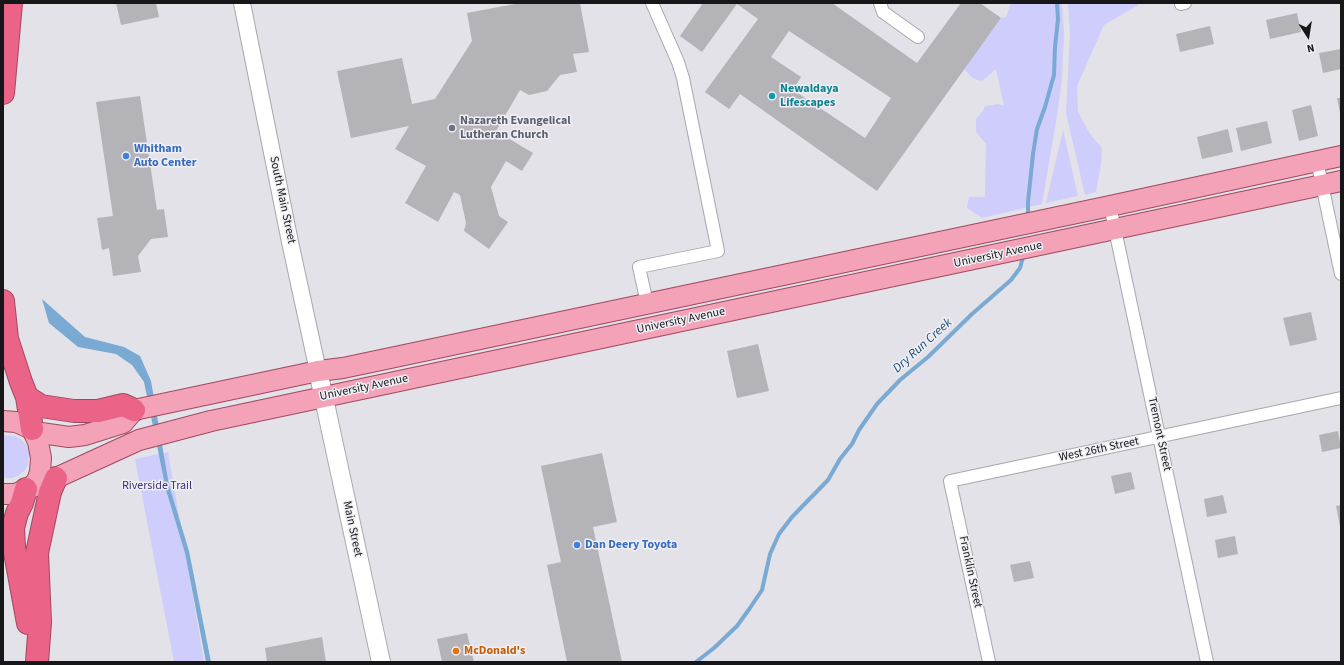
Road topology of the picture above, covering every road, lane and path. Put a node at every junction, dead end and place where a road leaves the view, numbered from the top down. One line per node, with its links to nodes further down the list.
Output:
1 (11, 3): 6 (highway)
2 (242, 3): 15 (street, South Main Street)
3 (652, 3): 14 (street)
4 (880, 3): 5 (street)
5 (918, 37)
6 (3, 93)
7 (1341, 156): 8 (main road, University Avenue)
8 (1317, 161): 9 (street); 10 (main road, University Avenue)
9 (1332, 183): 11 (main road, University Avenue); 12 (street)
10 (1110, 206): 11 (street, Tremont Street); 14 (main road, University Avenue)
11 (1115, 230): 16 (main road, University Avenue); 22 (street, Tremont Street)
12 (1341, 274)
13 (3, 301): 17 (highway)
14 (647, 303): 15 (main road, University Avenue)
15 (318, 371): 16 (main road, South Main Street); 19 (main road, University Avenue)
16 (324, 396): 23 (main road, University Avenue); 29 (main road, Main Street)
17 (27, 397): 19 (highway); 21 (highway)
18 (1341, 398): 22 (street, West 26th Street)
19 (134, 410): 21 (main road)
20 (3, 421): 21 (main road)
21 (33, 431): 25 (main road)
22 (1160, 437): 24 (street, West 26th Street); 31 (street, Tremont Street)
23 (56, 478): 25 (main road, University Avenue); 28 (highway)
24 (950, 481): 30 (street, Franklin Street)
25 (28, 489): 26 (main road, University Avenue); 27 (highway)
26 (3, 494)
27 (33, 662)
28 (36, 662)
29 (381, 662)
30 (989, 662)
31 (1207, 662)

